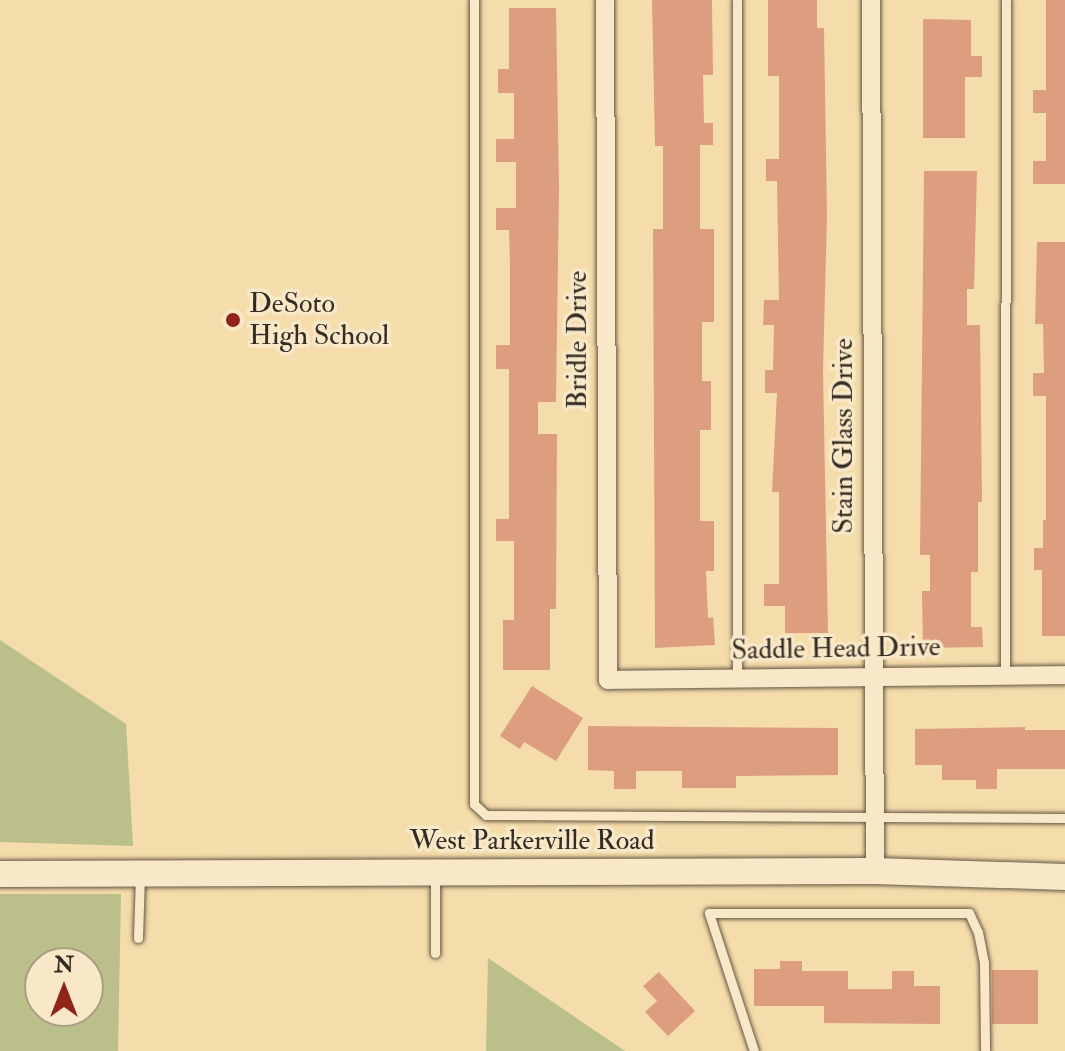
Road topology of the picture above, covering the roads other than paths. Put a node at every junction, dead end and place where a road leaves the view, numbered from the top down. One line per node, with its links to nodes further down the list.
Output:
1 (474, 0): 11 (lane)
2 (605, 0): 10 (street, Bridle Drive)
3 (737, 0): 8 (lane)
4 (871, 0): 9 (street, Stain Glass Drive)
5 (1006, 0): 6 (lane)
6 (1005, 675): 7 (street, Saddle Head Drive); 9 (street, Saddle Head Drive)
7 (1065, 675)
8 (737, 678): 9 (street, Saddle Head Drive); 10 (street, Saddle Head Drive)
9 (873, 678): 11 (street, Stain Glass Drive)
10 (608, 680)
11 (876, 816): 12 (lane); 13 (street, Stain Glass Drive)
12 (1065, 818)
13 (875, 871): 15 (main road, West Parkerville Road); 17 (main road, West Parkerville Road)
14 (0, 874): 16 (main road, West Parkerville Road)
15 (435, 874): 16 (main road, West Parkerville Road); 19 (lane)
16 (140, 875): 18 (lane)
17 (1065, 877)
18 (138, 938)
19 (435, 953)
20 (754, 1051): 21 (lane)
21 (985, 1051)

